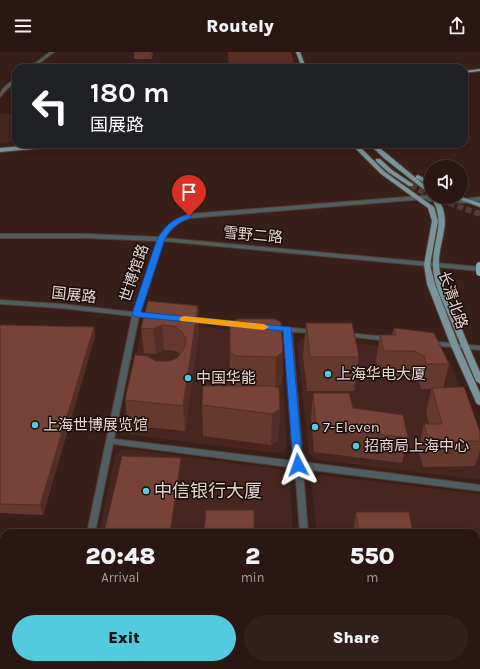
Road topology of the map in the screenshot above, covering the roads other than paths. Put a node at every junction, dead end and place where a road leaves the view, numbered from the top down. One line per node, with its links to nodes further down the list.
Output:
1 (52, 52): 3 (street)
2 (298, 52): 4 (main road)
3 (36, 64)
4 (302, 64)
5 (480, 70): 6 (main road)
6 (468, 73)
7 (480, 73): 8 (main road)
8 (468, 74)
9 (12, 83): 10 (street)
10 (0, 96)
11 (12, 146): 12 (main road)
12 (0, 147)
13 (22, 148): 17 (main road)
14 (358, 148): 23 (main road, 长清北路)
15 (366, 148): 20 (main road)
16 (376, 148): 18 (main road)
17 (0, 150)
18 (398, 166): 19 (main road); 21 (main road)
19 (424, 180)
20 (411, 185)
21 (424, 188)
22 (480, 195): 25 (street)
23 (419, 198): 24 (street, 世博馆路); 32 (street, 世博馆路); 33 (main road, 长清北路)
24 (424, 198)
25 (468, 198)
26 (468, 199): 27 (street)
27 (480, 199)
28 (468, 201): 30 (main road)
29 (438, 204): 34 (main road, 长清北路)
30 (480, 205)
31 (0, 236): 32 (street, 雪野二路)
32 (161, 239): 33 (street, 雪野二路); 37 (street, 世博馆路)
33 (427, 265): 34 (street, 雪野二路); 47 (main road, 长清北路)
34 (436, 265): 35 (street, 雪野二路); 48 (main road, 长清北路)
35 (480, 269)
36 (0, 302): 37 (street, 国展路)
37 (136, 314): 38 (street, 国展路); 52 (street, 世博馆路)
38 (159, 316)
39 (181, 319): 40 (street)
40 (250, 325)
41 (265, 327): 42 (street)
42 (288, 329): 43 (street); 53 (street)
43 (319, 332)
44 (343, 335): 45 (street)
45 (399, 340)
46 (423, 343): 47 (street)
47 (455, 346): 48 (street); 51 (main road, 长清北路)
48 (465, 346): 49 (street); 50 (main road, 长清北路)
49 (480, 348)
50 (480, 381)
51 (480, 402)
52 (110, 441): 53 (street); 55 (street, 世博馆路)
53 (298, 465): 54 (street); 56 (street)
54 (480, 488)
55 (92, 529)
56 (304, 529)

